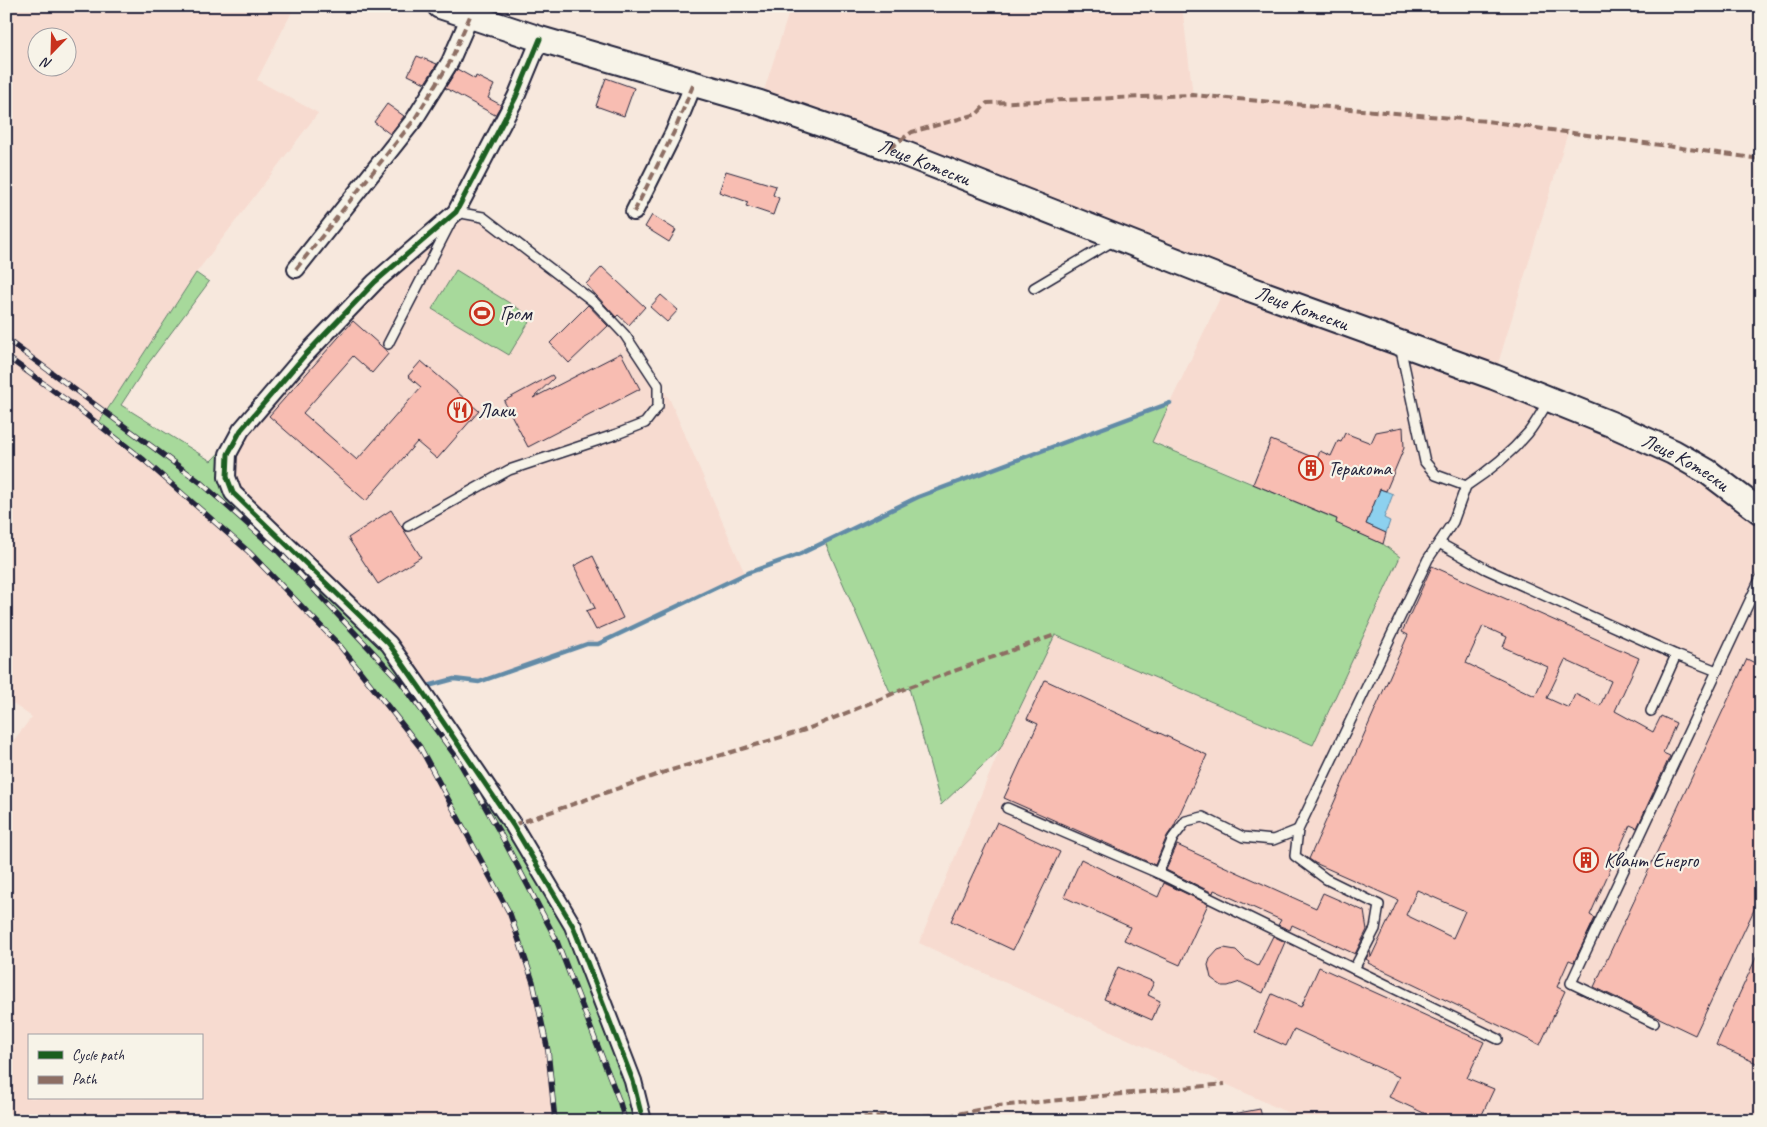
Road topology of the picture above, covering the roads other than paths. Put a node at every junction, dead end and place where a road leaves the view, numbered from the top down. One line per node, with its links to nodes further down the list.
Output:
1 (440, 6): 2 (main road, Леце Котески)
2 (470, 16): 3 (main road, Леце Котески); 8 (street)
3 (540, 39): 4 (main road, Леце Котески); 5 (street)
4 (694, 83): 6 (street); 7 (main road, Леце Котески)
5 (456, 212): 10 (lane); 15 (lane); 27 (street)
6 (634, 212)
7 (1119, 238): 9 (lane); 11 (main road, Леце Котески)
8 (296, 269)
9 (1034, 288)
10 (388, 344)
11 (1400, 344): 12 (main road, Леце Котески); 13 (lane)
12 (1549, 400): 13 (lane); 14 (main road, Леце Котески)
13 (1466, 486): 16 (lane)
14 (1756, 502)
15 (408, 526)
16 (1439, 543): 18 (lane); 22 (lane)
17 (1761, 577): 19 (lane)
18 (1676, 654): 19 (lane); 20 (lane)
19 (1716, 671): 25 (lane)
20 (1651, 711)
21 (1008, 808): 23 (lane)
22 (1298, 830): 23 (lane); 24 (lane)
23 (1158, 873): 24 (lane)
24 (1354, 969): 26 (lane)
25 (1654, 1023)
26 (1498, 1039)
27 (643, 1121)

